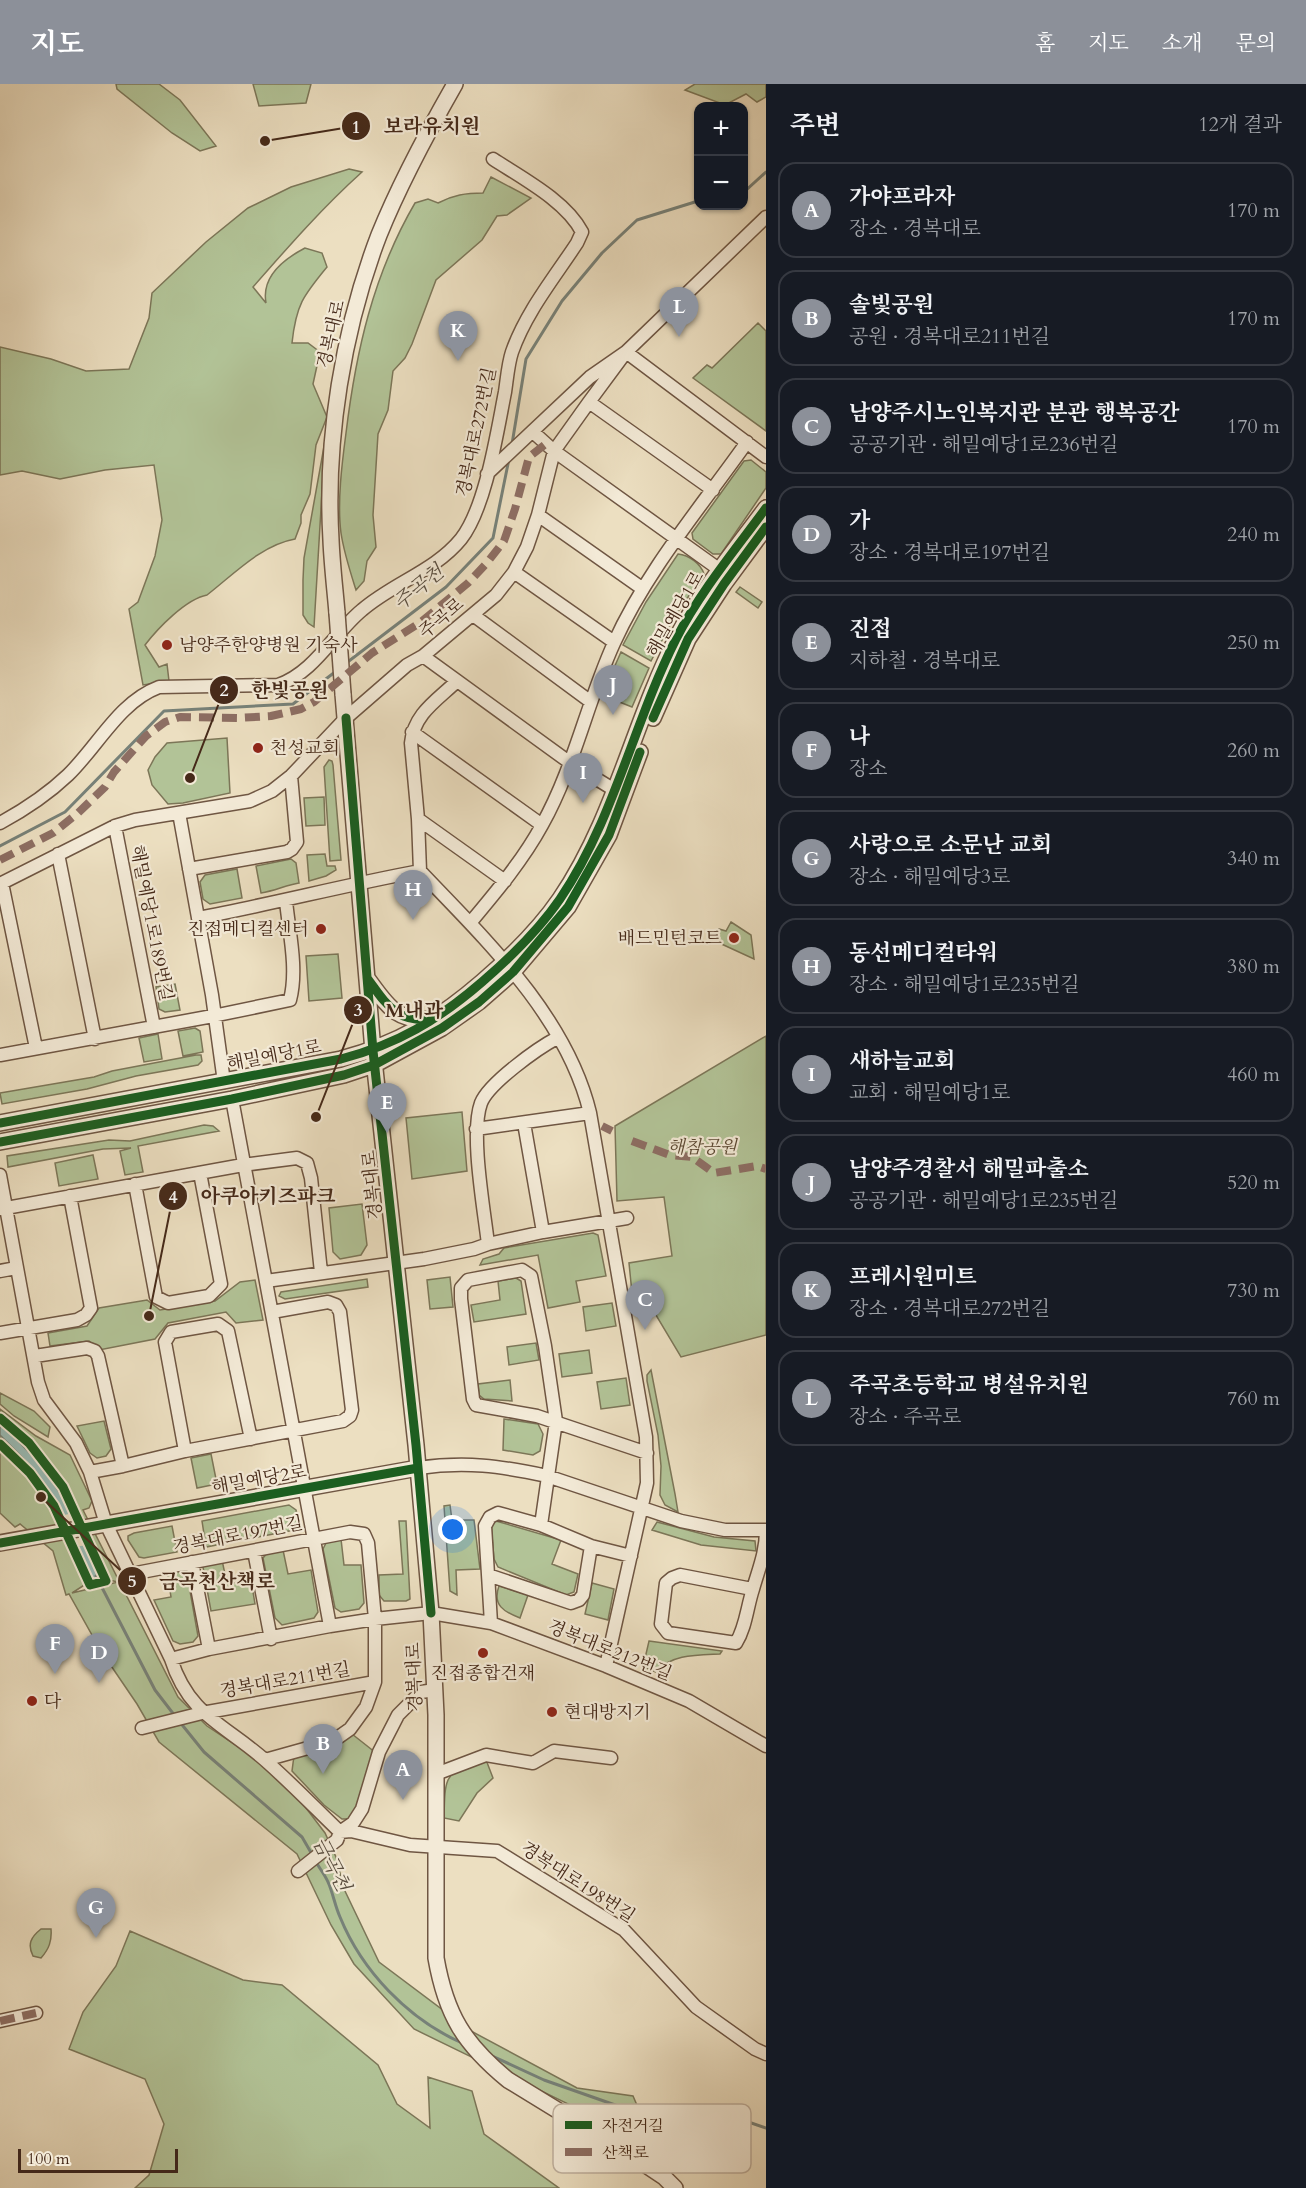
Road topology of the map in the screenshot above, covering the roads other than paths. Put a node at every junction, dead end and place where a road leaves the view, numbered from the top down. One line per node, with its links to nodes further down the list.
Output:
1 (455, 84): 24 (street, 경복대로, bridge)
2 (493, 159): 10 (street, 경복대로272번길)
3 (766, 217): 4 (street, 주곡로)
4 (626, 352): 5 (street, 주곡로); 6 (street); 7 (street)
5 (589, 402): 8 (street, 주곡로); 11 (street)
6 (530, 435): 8 (street); 10 (street)
7 (747, 442): 9 (street); 11 (street)
8 (554, 451): 13 (street, 주곡로); 15 (street)
9 (766, 457)
10 (490, 471): 31 (street, 경복대로272번길)
11 (713, 490): 15 (street)
12 (766, 508): 16 (street, 해밀예당1로)
13 (538, 515): 17 (street, 주곡로); 18 (street)
14 (766, 527): 28 (street, 해밀예당1로)
15 (677, 539): 16 (street); 18 (street)
16 (720, 570): 28 (street, 해밀예당1로)
17 (514, 572): 19 (street, 주곡로); 20 (street)
18 (644, 589): 20 (street)
19 (473, 615): 21 (street, 주곡로); 23 (street)
20 (614, 642): 23 (street)
21 (423, 657): 22 (street); 24 (street, 주곡로)
22 (456, 682): 25 (street); 26 (street)
23 (591, 702): 26 (street)
24 (346, 718): 27 (street, 주곡로); 38 (street, 경복대로)
25 (412, 732): 30 (street); 32 (street)
26 (569, 762): 28 (street); 32 (street)
27 (291, 776): 29 (street, 주곡로); 35 (street)
28 (620, 793): 43 (street, 해밀예당1로)
29 (179, 813): 33 (street, 주곡로); 35 (street)
30 (418, 819): 36 (street); 37 (street)
31 (0, 823)
32 (542, 825): 37 (street)
33 (116, 826): 34 (street, 주곡로); 47 (street, 해밀예당1로189번길)
34 (58, 854): 39 (street, 주곡로); 49 (street)
35 (189, 869): 41 (street)
36 (420, 872): 38 (street); 42 (street)
37 (506, 881): 42 (street)
38 (359, 882): 40 (street); 44 (street, 경복대로)
39 (1, 884): 50 (street)
40 (286, 901): 41 (street); 45 (street, 해밀예당1로189번길)
41 (198, 918): 45 (street)
42 (470, 923): 43 (street)
43 (509, 967): 46 (street, 해밀예당1로); 48 (street); 52 (street, 해밀예당1로)
44 (367, 977): 46 (street); 52 (street, 경복대로)
45 (213, 1016): 47 (street, 해밀예당1로189번길); 53 (street)
46 (436, 1018): 52 (street, 해밀예당1로)
47 (154, 1027): 49 (street, 해밀예당1로189번길)
48 (557, 1038): 55 (street); 58 (street)
49 (94, 1039): 50 (street, 해밀예당1로189번길)
50 (36, 1048): 51 (street, 해밀예당1로189번길)
51 (0, 1055)
52 (374, 1058): 53 (street, 해밀예당1로); 54 (street, 해밀예당1로); 70 (street, 경복대로)
53 (224, 1082): 56 (street, 해밀예당1로)
54 (232, 1100): 59 (street, 해밀예당1로); 60 (street)
55 (590, 1113): 57 (street); 67 (street)
56 (0, 1123)
57 (524, 1123): 58 (street); 68 (street)
58 (476, 1129): 69 (street)
59 (0, 1142)
60 (243, 1165): 61 (street); 73 (street); 74 (street)
61 (200, 1173): 63 (street); 63 (street)
62 (0, 1175): 65 (street)
63 (135, 1184): 64 (street)
64 (70, 1197): 65 (street); 76 (street)
65 (3, 1208): 71 (street)
66 (627, 1218): 67 (street)
67 (607, 1221): 68 (street); 83 (street)
68 (543, 1232): 69 (street)
69 (488, 1244): 70 (street)
70 (396, 1263): 73 (street); 85 (street, 경복대로)
71 (16, 1268): 72 (street); 76 (street)
72 (0, 1271)
73 (321, 1272): 74 (street)
74 (266, 1281): 75 (street)
75 (272, 1312): 80 (street); 80 (street)
76 (28, 1328): 77 (street); 78 (street)
77 (0, 1333)
78 (35, 1356): 84 (street); 86 (street)
79 (556, 1421): 79 (street); 83 (street); 87 (street)
80 (294, 1431): 81 (street); 88 (street)
81 (251, 1439): 82 (street); 82 (street)
82 (185, 1451): 84 (street)
83 (647, 1453): 89 (street)
84 (123, 1466): 86 (street)
85 (418, 1468): 87 (street, 해밀예당2로); 88 (street, 해밀예당2로); 103 (street, 경복대로)
86 (90, 1473): 90 (street)
87 (547, 1476): 89 (street, 해밀예당2로); 91 (street)
88 (304, 1487): 90 (street, 해밀예당2로); 94 (street)
89 (642, 1508): 92 (street, 해밀예당2로); 98 (street)
90 (106, 1524): 95 (street, 해밀예당2로); 100 (street)
91 (541, 1525): 96 (street); 101 (street)
92 (766, 1530): 102 (street, 해밀예당2로)
93 (350, 1532): 94 (street, 경복대로197번길); 104 (street, 경복대로211번길)
94 (314, 1539): 97 (street, 경복대로197번길); 106 (street)
95 (0, 1544)
96 (591, 1546): 98 (street); 101 (street)
97 (254, 1551): 99 (street, 경복대로197번길); 107 (street)
98 (631, 1556): 110 (street)
99 (192, 1562): 100 (street, 경복대로197번길); 108 (street)
100 (131, 1574): 109 (street)
101 (488, 1575): 105 (street)
102 (752, 1589): 102 (street, 해밀예당2로)
103 (432, 1613): 104 (street); 105 (street, 경복대로212번길); 112 (street, 경복대로)
104 (375, 1619): 106 (street); 111 (street, 경복대로211번길)
105 (491, 1623): 110 (street, 경복대로212번길)
106 (330, 1626): 107 (street)
107 (270, 1639): 108 (street)
108 (209, 1649): 109 (street)
109 (171, 1659): 113 (street)
110 (606, 1666): 115 (street, 경복대로212번길)
111 (375, 1682): 113 (street, 경복대로211번길); 117 (street, 경복대로211번길)
112 (435, 1690): 118 (street, 경복대로); 119 (street)
113 (202, 1713): 114 (street, 경복대로211번길); 117 (street)
114 (142, 1728)
115 (766, 1746)
116 (611, 1758): 118 (street)
117 (265, 1760): 119 (street)
118 (436, 1774): 120 (street, 경복대로)
119 (338, 1836): 120 (street); 121 (street)
120 (436, 1847): 124 (street, 경복대로198번길); 125 (street, 경복대로)
121 (298, 1871)
122 (36, 2013): 123 (street)
123 (0, 2021)
124 (766, 2054)
125 (553, 2108)
126 (658, 2173): 127 (street, 경복대로)
127 (675, 2188)

